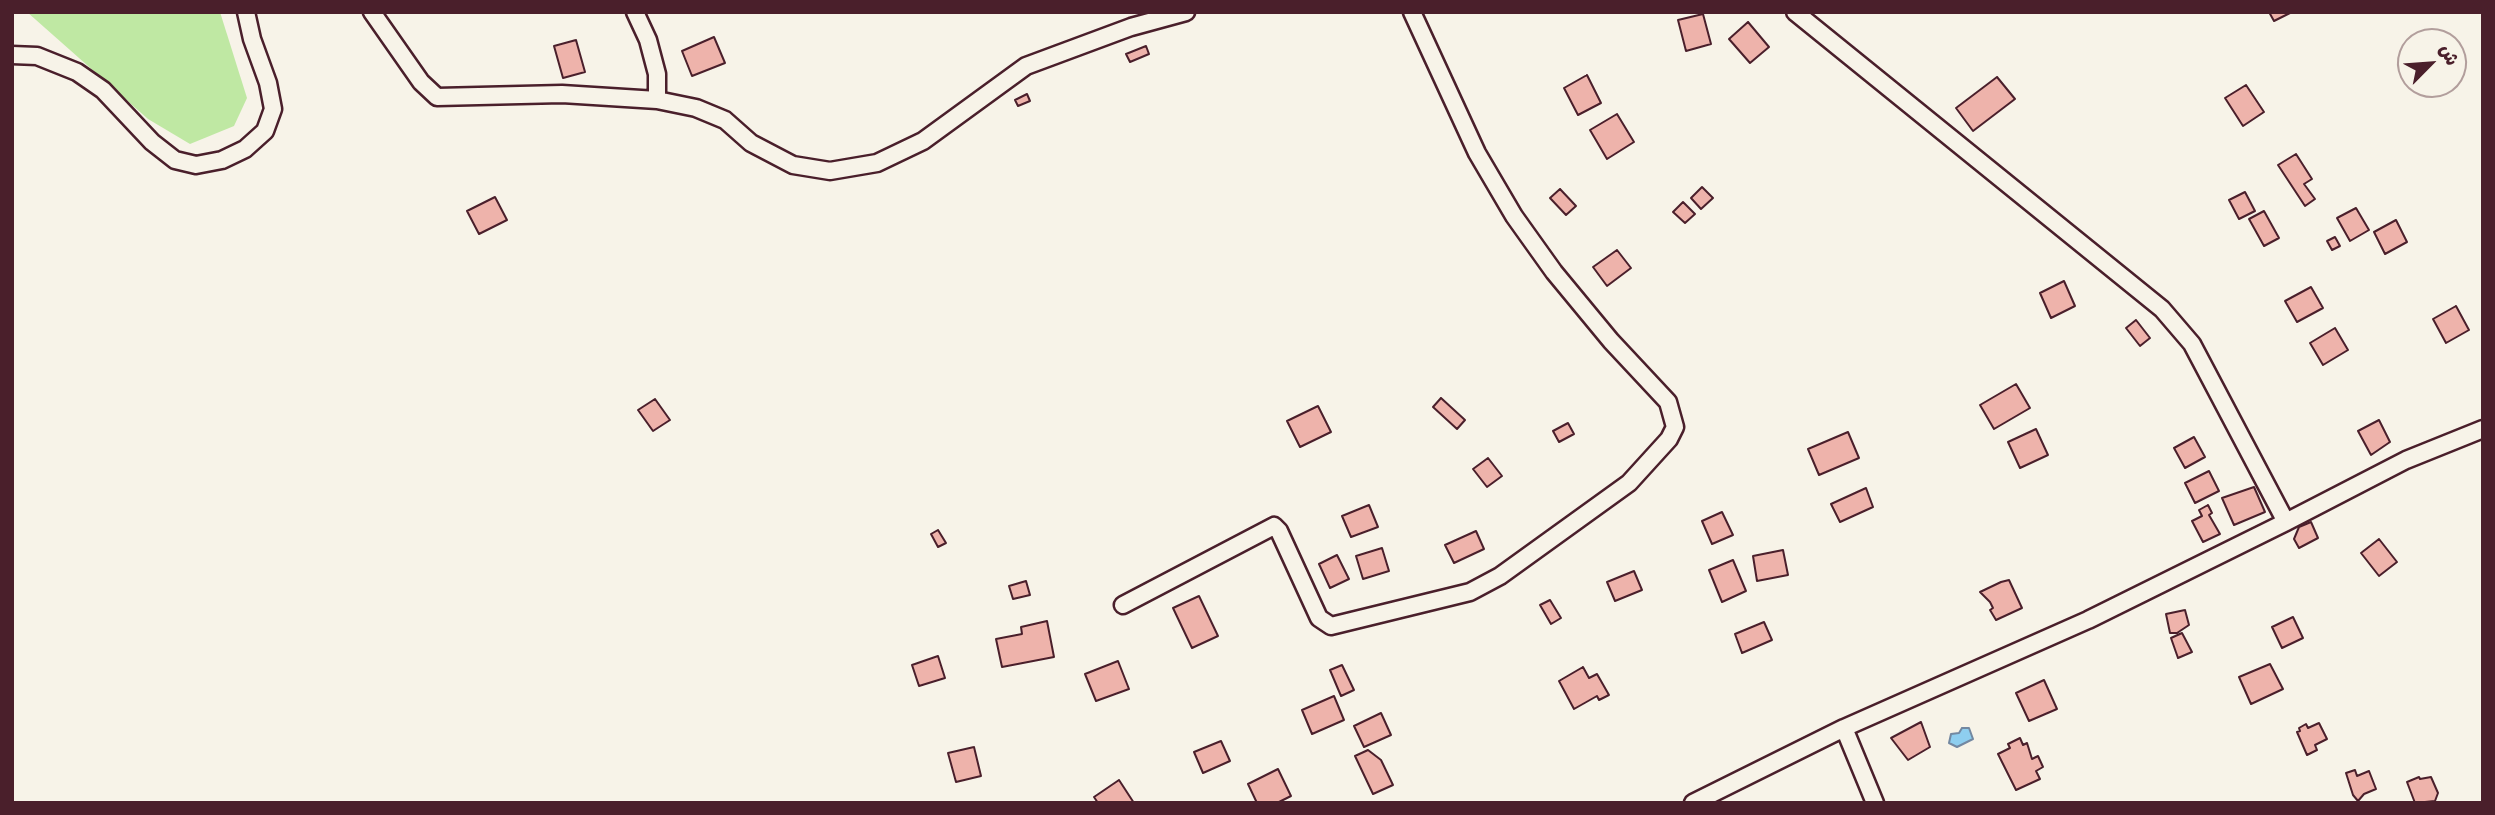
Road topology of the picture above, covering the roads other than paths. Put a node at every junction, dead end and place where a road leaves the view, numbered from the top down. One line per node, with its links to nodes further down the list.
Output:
1 (246, 12): 7 (street)
2 (372, 12): 8 (street)
3 (635, 12): 8 (street)
4 (1186, 12): 8 (street)
5 (1412, 12): 11 (street)
6 (1795, 12): 10 (street)
7 (12, 55)
8 (657, 100)
9 (2483, 429): 10 (street)
10 (2286, 522): 12 (street)
11 (1123, 606)
12 (1844, 728): 13 (street); 14 (street)
13 (1693, 803)
14 (1875, 803)

